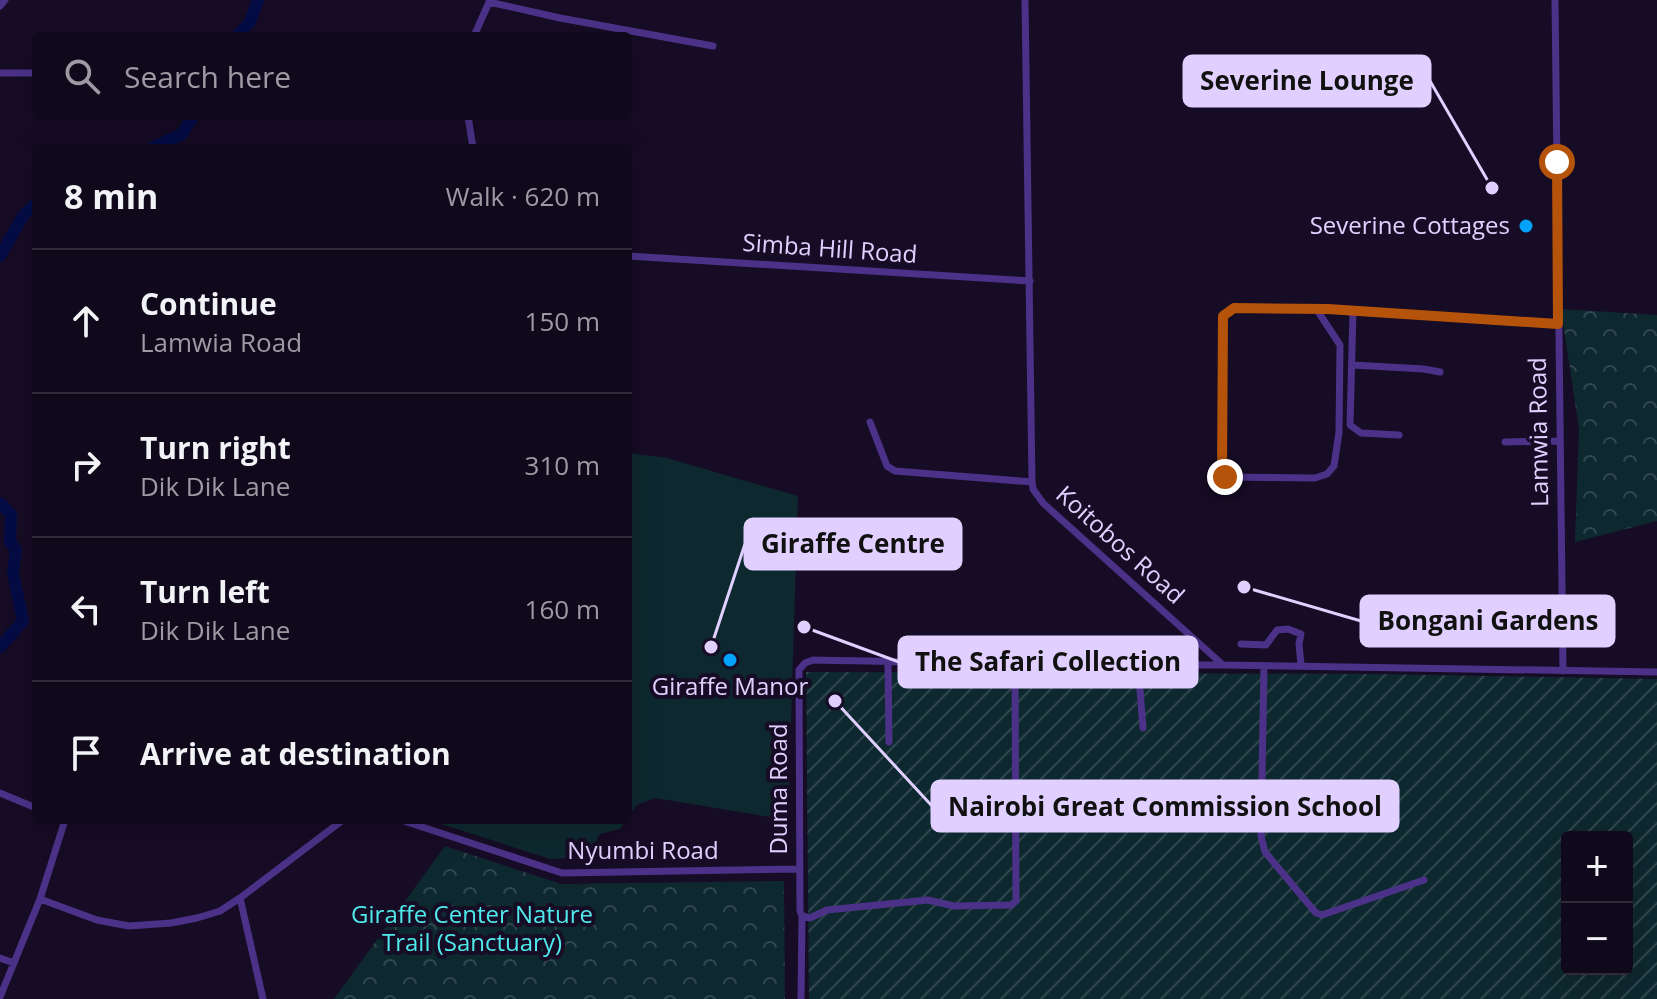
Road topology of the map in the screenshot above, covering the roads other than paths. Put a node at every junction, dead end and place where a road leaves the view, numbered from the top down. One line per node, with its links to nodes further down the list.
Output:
1 (5, 0): 5 (street)
2 (1025, 0): 13 (street, Koitobos Road)
3 (1555, 0): 16 (street, Lamwia Road)
4 (489, 1): 6 (street); 7 (street)
5 (0, 6)
6 (476, 32)
7 (713, 46)
8 (0, 73): 9 (street)
9 (32, 73)
10 (469, 120): 11 (street)
11 (472, 144)
12 (632, 256): 13 (street, Simba Hill Road)
13 (1030, 281): 23 (street, Koitobos Road)
14 (1317, 310): 14 (street); 15 (street)
15 (1353, 311): 16 (street); 17 (street)
16 (1558, 324): 21 (street, Lamwia Road)
17 (1353, 365): 18 (street); 20 (street)
18 (1440, 372)
19 (870, 422): 23 (street)
20 (1399, 435)
21 (1559, 441): 22 (street); 31 (street, Lamwia Road)
22 (1505, 442)
23 (1032, 482): 28 (street, Koitobos Road)
24 (1241, 644): 29 (street)
25 (888, 662): 26 (street); 34 (street); 40 (street, Duma Road)
26 (1015, 663): 27 (street); 44 (street)
27 (1138, 665): 28 (street); 33 (street)
28 (1223, 665): 30 (street)
29 (1301, 665): 30 (street); 31 (street)
30 (1264, 666): 41 (street)
31 (1563, 671): 32 (street)
32 (1657, 672)
33 (1143, 728)
34 (889, 742)
35 (0, 793): 36 (street)
36 (32, 806)
37 (64, 824): 43 (street)
38 (338, 824): 42 (street)
39 (413, 824): 40 (street, Nyumbi Road)
40 (798, 869): 44 (street, Duma Road)
41 (1424, 880)
42 (240, 898): 43 (street); 48 (street)
43 (40, 899): 46 (street)
44 (802, 916): 49 (street, Duma Road)
45 (0, 958): 46 (street)
46 (14, 963): 47 (street)
47 (0, 997)
48 (263, 999)
49 (801, 999)

